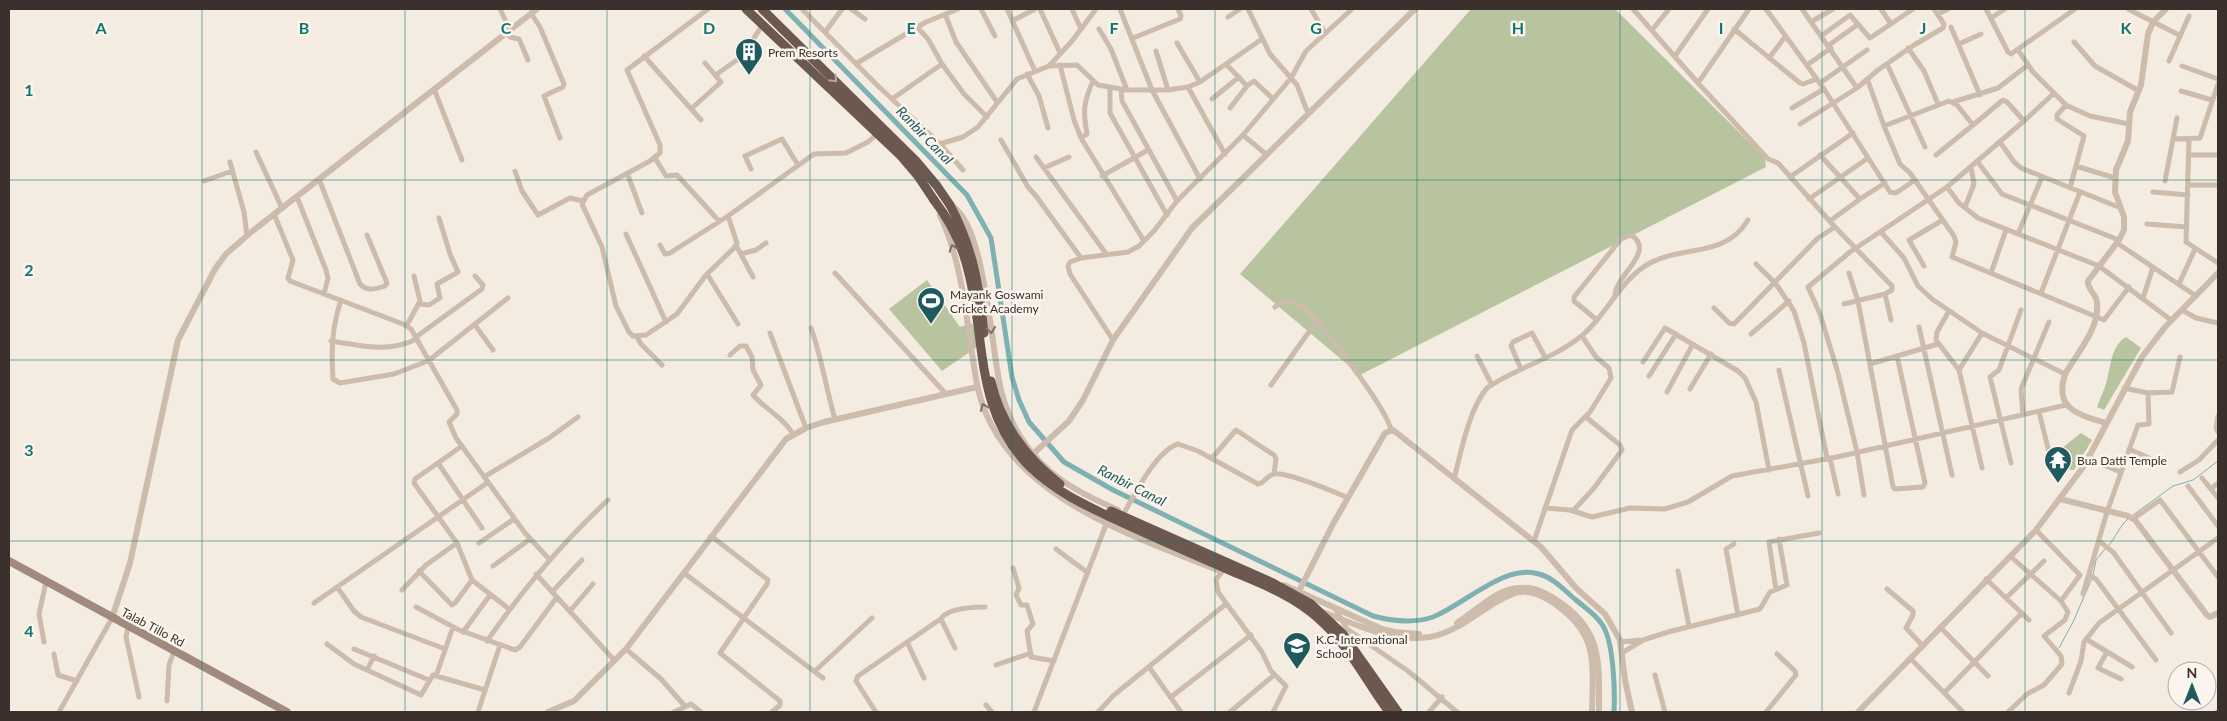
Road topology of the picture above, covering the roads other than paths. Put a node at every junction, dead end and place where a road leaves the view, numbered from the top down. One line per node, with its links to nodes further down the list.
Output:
1 (500, 9): 60 (street)
2 (537, 9): 41 (street)
3 (705, 9): 77 (street)
4 (746, 9): 50 (highway)
5 (762, 9): 202 (highway, one-way to 202)
6 (802, 9): 58 (street)
7 (842, 9): 58 (street)
8 (851, 9): 45 (street)
9 (958, 9): 39 (street)
10 (981, 9): 63 (street)
11 (1007, 9): 46 (street)
12 (1035, 9): 46 (street)
13 (1040, 9): 76 (street)
14 (1072, 9): 54 (street)
15 (1096, 9): 54 (street)
16 (1120, 9): 66 (street)
17 (1178, 9): 66 (street)
18 (1240, 9): 43 (street)
19 (1248, 9): 67 (street)
20 (1311, 9): 59 (street)
21 (1352, 9): 59 (street)
22 (1415, 9): 130 (street)
23 (1633, 9): 57 (street)
24 (1669, 9): 57 (street)
25 (1708, 9): 78 (street)
26 (1749, 9): 56 (street)
27 (1766, 9): 65 (street)
28 (1802, 9): 47 (street)
29 (1832, 9): 47 (street)
30 (1882, 9): 49 (street)
31 (1913, 9): 49 (street)
32 (1934, 9): 40 (street)
33 (1948, 9): 40 (street)
34 (1986, 9): 44 (street)
35 (2005, 9): 44 (street)
36 (2075, 9): 74 (street)
37 (2128, 9): 48 (street)
38 (2166, 9): 48 (street)
39 (945, 14): 52 (street); 122 (street)
40 (1938, 14): 72 (street)
41 (533, 16): 60 (street); 144 (street)
42 (2189, 16): 62 (street)
43 (1228, 17)
44 (1991, 18): 74 (street)
45 (865, 19)
46 (1012, 21): 93 (street)
47 (1811, 22): 64 (street)
48 (2153, 22): 62 (street); 114 (street)
49 (1891, 24): 51 (street)
50 (763, 25): 95 (street); 141 (highway)
51 (1857, 25): 64 (street); 71 (street)
52 (917, 27): 83 (street); 84 (street)
53 (1951, 27): 70 (street)
54 (1081, 29): 76 (street)
55 (1099, 29): 109 (street)
56 (1734, 29): 79 (street); 103 (street)
57 (1652, 30): 78 (street)
58 (826, 31): 83 (street)
59 (1325, 33): 97 (street)
60 (509, 34): 80 (street); 111 (street)
61 (1981, 34): 70 (street)
62 (2179, 35): 81 (street)
63 (995, 36)
64 (1821, 36): 71 (street)
65 (1785, 37): 79 (street); 88 (street)
66 (1133, 38): 112 (street)
67 (1262, 39): 85 (street); 97 (street)
68 (2074, 42): 114 (street)
69 (1177, 43): 102 (street)
70 (1959, 44): 117 (street)
71 (1830, 47): 88 (street); 92 (street)
72 (1908, 48): 86 (street); 125 (street)
73 (1868, 50): 92 (street)
74 (2018, 50): 89 (street)
75 (1156, 51): 113 (street)
76 (1060, 53): 90 (street)
77 (644, 56): 129 (street); 162 (street)
78 (1675, 56): 103 (street)
79 (1769, 58): 99 (street)
80 (528, 60)
81 (2169, 61)
82 (705, 63): 95 (street)
83 (857, 63): 118 (street)
84 (942, 64): 118 (street); 132 (street)
85 (1226, 64): 96 (street); 102 (street)
86 (1887, 64): 100 (street); 131 (street)
87 (1060, 65): 90 (street); 101 (street); 145 (street)
88 (1807, 65): 99 (street)
89 (2028, 65): 116 (street); 117 (street)
90 (1049, 66): 93 (street)
91 (2182, 66): 98 (street)
92 (1844, 67): 99 (street); 108 (street)
93 (1035, 71): 94 (street)
94 (1027, 74): 122 (street); 140 (street)
95 (716, 75): 129 (street)
96 (1239, 77): 104 (street); 119 (street)
97 (1291, 78): 120 (street); 130 (street)
98 (2218, 80)
99 (1818, 81): 110 (street)
100 (1868, 81): 108 (street); 139 (street)
101 (1093, 82): 105 (street); 145 (street)
102 (1200, 82): 106 (street)
103 (1698, 83): 178 (street)
104 (1247, 86): 120 (street); 127 (street)
105 (1110, 87): 109 (street); 163 (street)
106 (1188, 87): 113 (street); 154 (street)
107 (2218, 87): 121 (street)
108 (1857, 88): 124 (street)
109 (1124, 89): 112 (street); 152 (street)
110 (1824, 89): 124 (street); 128 (street)
111 (434, 90): 165 (street); 182 (street)
112 (1152, 90): 113 (street); 183 (street)
113 (1168, 90)
114 (2139, 91): 137 (street)
115 (2181, 91): 121 (street)
116 (2053, 94): 126 (street); 135 (street)
117 (1980, 95): 123 (street)
118 (892, 99): 150 (street)
119 (1212, 99)
120 (1273, 99): 143 (street)
121 (2212, 100): 147 (street)
122 (997, 102): 132 (street)
123 (1953, 102): 125 (street); 138 (street)
124 (1834, 103): 136 (street); 142 (street)
125 (1938, 104): 131 (street)
126 (2066, 105): 137 (street); 169 (street)
127 (1230, 108)
128 (1792, 108)
129 (691, 109): 134 (street)
130 (1308, 113): 155 (street)
131 (1912, 115): 139 (street); 151 (street)
132 (987, 117): 150 (street)
133 (2177, 118): 146 (street)
134 (700, 120)
135 (2024, 121): 138 (street); 149 (street)
136 (1800, 124)
137 (2129, 124): 181 (street)
138 (1973, 125): 157 (street)
139 (1884, 126): 184 (street)
140 (1048, 128)
141 (878, 133): 168 (street); 198 (highway)
142 (1853, 134): 156 (street); 164 (street)
143 (1244, 135): 154 (street); 155 (street)
144 (560, 138)
145 (1081, 138): 177 (street)
146 (2174, 139): 147 (street); 186 (street)
147 (2189, 139): 158 (street)
148 (1001, 140): 236 (street)
149 (2000, 142): 166 (street); 179 (street)
150 (940, 144): 173 (street)
151 (1925, 147)
152 (1148, 150): 163 (street); 201 (street)
153 (256, 152): 204 (street)
154 (1225, 154): 183 (street)
155 (1267, 154): 290 (street)
156 (1820, 155): 178 (street); 180 (street)
157 (1936, 155)
158 (2189, 155): 159 (street); 188 (street)
159 (2218, 155)
160 (1069, 156): 171 (street)
161 (1036, 157): 171 (street)
162 (655, 158): 176 (street); 214 (street)
163 (1134, 158): 177 (street); 208 (street)
164 (1868, 158): 180 (street); 187 (street)
165 (462, 160)
166 (1977, 161): 170 (street); 203 (street)
167 (230, 162): 174 (street)
168 (798, 165): 172 (street); 209 (street)
169 (2076, 166): 181 (street); 191 (street)
170 (1971, 167): 190 (street); 205 (street)
171 (1044, 168): 235 (street)
172 (751, 169)
173 (963, 170)
174 (232, 171): 185 (street); 225 (street)
175 (515, 171): 200 (street)
176 (627, 173): 200 (street); 207 (street)
177 (1102, 176): 226 (street)
178 (1790, 177): 195 (street)
179 (2042, 177): 191 (street); 203 (street)
180 (1840, 178): 195 (street); 196 (street)
181 (2114, 178): 206 (street)
182 (319, 179): 199 (street); 224 (street)
183 (1200, 179): 201 (street)
184 (1915, 180): 187 (street); 197 (street)
185 (204, 181)
186 (2165, 181)
187 (1885, 183): 196 (street)
188 (2189, 185): 189 (street); 194 (street)
189 (2218, 186)
190 (1946, 187): 197 (street); 205 (street)
191 (2070, 188): 192 (street)
192 (2080, 192): 206 (street); 216 (street)
193 (2153, 192): 194 (street)
194 (2188, 195): 218 (street)
195 (1809, 199): 215 (street)
196 (1860, 199): 215 (street)
197 (1928, 199): 213 (street); 221 (street)
198 (934, 200): 315 (street, one-way to 198); 515 (highway, bridge)
199 (298, 201): 204 (street); 253 (street)
200 (583, 201): 288 (street)
201 (1177, 201): 208 (street)
202 (950, 204): 341 (street, one-way to 341); 516 (highway, bridge)
203 (2031, 206): 216 (street); 223 (street)
204 (282, 208): 210 (street)
205 (1965, 208): 220 (street)
206 (2121, 208): 227 (street)
207 (642, 213)
208 (1166, 215): 226 (street)
209 (728, 216): 214 (street); 230 (street)
210 (275, 218): 225 (street); 253 (street)
211 (439, 218): 263 (street)
212 (1748, 220): 256 (street)
213 (1943, 220): 239 (street); 244 (street)
214 (720, 221): 229 (street)
215 (1830, 221): 219 (street)
216 (2070, 221): 227 (street); 233 (street)
217 (2147, 224): 218 (street)
218 (2187, 226): 232 (street)
219 (1835, 227): 231 (street); 250 (street)
220 (2006, 230): 223 (street); 244 (street)
221 (1881, 232): 231 (street); 269 (street)
222 (626, 234): 274 (street)
223 (2018, 234): 233 (street)
224 (367, 235)
225 (247, 236): 441 (street)
226 (1144, 241): 235 (street)
227 (2118, 242): 240 (street); 241 (street)
228 (766, 243): 234 (street)
229 (660, 245)
230 (736, 245): 234 (street); 246 (street)
231 (1856, 248): 254 (street); 342 (street)
232 (2195, 249): 237 (street); 251 (street)
233 (2059, 250): 240 (street); 255 (street)
234 (741, 254): 249 (street)
235 (1107, 255): 236 (street)
236 (1081, 258): 290 (street)
237 (2218, 263)
238 (1756, 264): 250 (street)
239 (1924, 266)
240 (2099, 266): 252 (street); 270 (street)
241 (2153, 267): 251 (street); 259 (street)
242 (835, 273): 320 (street)
243 (1849, 273): 261 (street)
244 (1990, 273): 255 (street)
245 (2218, 273): 257 (street)
246 (707, 274): 274 (street); 278 (street)
247 (414, 276): 263 (street)
248 (475, 276): 289 (street)
249 (753, 277)
250 (1775, 283): 262 (street); 266 (street)
251 (2179, 284): 257 (street)
252 (2129, 287): 259 (street); 270 (street)
253 (324, 294): 260 (street)
254 (1885, 294): 261 (street); 272 (street)
255 (2041, 294): 270 (street)
256 (1615, 295): 271 (street); 271 (street)
257 (2196, 296): 268 (street)
258 (508, 298): 280 (street)
259 (2143, 298): 273 (street)
260 (341, 300): 279 (street); 291 (street)
261 (1858, 300): 264 (street); 306 (street)
262 (1789, 301): 286 (street); 345 (street)
263 (419, 304): 279 (street)
264 (1844, 304)
265 (1275, 307): 275 (street)
266 (1714, 308)
267 (2021, 310): 294 (street)
268 (2182, 310): 273 (street); 277 (street)
269 (1949, 311): 284 (street); 293 (street)
270 (2097, 318): 311 (street)
271 (1597, 320): 287 (street)
272 (1891, 320)
273 (2172, 320): 316 (street)
274 (666, 322): 288 (street)
275 (1316, 322): 314 (street); 332 (street)
276 (2049, 322): 304 (street)
277 (2218, 323)
278 (738, 324)
279 (407, 325): 289 (street)
280 (475, 326): 296 (street); 303 (street)
281 (1919, 327): 295 (street)
282 (811, 328): 327 (street)
283 (770, 333): 331 (street)
284 (1982, 333): 294 (street); 310 (street)
285 (1676, 334): 292 (street); 305 (street); 312 (street)
286 (1751, 334)
287 (1582, 336): 300 (street); 326 (street)
288 (637, 337): 307 (street)
289 (416, 338): 291 (street); 303 (street)
290 (1113, 340): 341 (street)
291 (331, 341): 303 (street)
292 (1693, 344): 297 (street); 318 (street)
293 (1938, 344): 295 (street); 310 (street)
294 (2007, 346): 304 (street); 328 (street)
295 (1924, 348): 301 (street); 333 (street)
296 (493, 350)
297 (1711, 354): 317 (street); 352 (street)
298 (730, 355): 335 (street)
299 (1477, 356): 313 (street)
300 (1545, 356): 308 (street); 308 (street)
301 (1897, 356): 306 (street); 336 (street)
302 (2180, 357): 319 (street)
303 (428, 360): 339 (street)
304 (2033, 360): 311 (street); 323 (street)
305 (1643, 362)
306 (1870, 364): 338 (street)
307 (662, 365)
308 (1522, 369): 313 (street)
309 (1779, 370): 349 (street)
310 (1958, 370): 330 (street)
311 (2065, 374): 321 (street)
312 (1649, 376)
313 (1492, 385): 358 (street)
314 (1270, 386)
315 (977, 387): 320 (street); 379 (street, one-way to 315)
316 (2124, 388): 319 (street); 329 (street)
317 (1690, 389)
318 (1667, 392)
319 (2148, 393): 340 (street)
320 (946, 394): 327 (street)
321 (2066, 405): 322 (street); 329 (street)
322 (2039, 412): 323 (street); 343 (street)
323 (2023, 415): 328 (street)
324 (2218, 416): 334 (street)
325 (578, 417): 359 (street)
326 (1586, 417): 372 (street); 374 (street)
327 (835, 419): 331 (street)
328 (2001, 420): 330 (street); 348 (street)
329 (2106, 423): 346 (street)
330 (1972, 427): 333 (street); 351 (street)
331 (806, 428): 335 (street)
332 (1391, 430): 358 (street); 366 (street)
333 (1943, 432): 336 (street); 356 (street)
334 (2218, 432)
335 (793, 434): 384 (street)
336 (1915, 439): 338 (street); 338 (street)
337 (2218, 440): 354 (street)
338 (1885, 445): 342 (street)
339 (462, 446): 347 (street); 359 (street)
340 (2129, 449): 350 (street); 353 (street)
341 (1036, 452): 371 (street)
342 (1857, 452): 345 (street); 364 (street)
343 (2049, 452)
344 (1212, 458): 355 (street); 355 (street); 373 (street)
345 (1829, 458): 349 (street); 363 (street)
346 (2088, 459): 353 (street); 368 (street)
347 (438, 463): 369 (street); 376 (street)
348 (2011, 463)
349 (1800, 464): 352 (street); 365 (street)
350 (2162, 464)
351 (1982, 468)
352 (1769, 470): 374 (street)
353 (2121, 472): 375 (street)
354 (2180, 472)
355 (1274, 474): 366 (street)
356 (1952, 475)
357 (2202, 478): 362 (street)
358 (1454, 479): 388 (street)
359 (486, 480): 369 (street); 378 (street)
360 (2218, 483): 362 (street)
361 (2188, 486): 380 (street)
362 (2211, 489): 367 (street)
363 (1838, 494)
364 (1864, 495)
365 (1808, 496)
366 (1348, 498): 423 (street)
367 (2218, 498)
368 (2060, 499): 375 (street); 382 (street)
369 (463, 500): 376 (street); 381 (street)
370 (608, 500): 396 (street)
371 (1113, 508): 373 (street); 379 (street)
372 (1545, 508): 374 (street); 388 (street)
373 (1126, 510): 398 (street)
374 (1573, 511)
375 (2107, 512): 377 (street); 389 (street)
376 (439, 517): 390 (street); 417 (street)
377 (2131, 518): 394 (street); 403 (street)
378 (514, 519): 386 (street); 391 (street)
379 (1107, 522): 405 (street); 408 (street)
380 (2218, 526)
381 (482, 528)
382 (2036, 530): 395 (street); 428 (street)
383 (1819, 533): 387 (street)
384 (711, 536): 407 (street); 440 (street)
385 (2218, 538): 394 (street)
386 (530, 539): 396 (street); 401 (street)
387 (1779, 539): 420 (street); 420 (street)
388 (1534, 541): 458 (street)
389 (2099, 541): 411 (street); 421 (street)
390 (457, 543): 404 (street); 414 (street)
391 (479, 543)
392 (1734, 544): 439 (street)
393 (1056, 549): 408 (street)
394 (2200, 552): 403 (street); 412 (street)
395 (2010, 556): 410 (street); 413 (street)
396 (550, 560): 409 (street)
397 (582, 560): 422 (street)
398 (1229, 560): 405 (street); 423 (street)
399 (9, 561): 415 (main road, Talab Tillo Rd)
400 (2044, 561): 410 (street)
401 (493, 566)
402 (1013, 568): 468 (street)
403 (2173, 570): 421 (street); 438 (street)
404 (419, 571): 414 (street); 419 (street)
405 (1222, 571): 430 (street); 443 (street)
406 (1678, 571): 447 (street)
407 (684, 572): 440 (street); 465 (street)
408 (1088, 573): 476 (street)
409 (536, 574): 422 (street); 433 (street)
410 (2030, 574): 427 (street); 428 (street)
411 (2091, 576): 424 (street); 434 (street)
412 (2218, 577)
413 (1986, 579): 427 (street); 449 (street)
414 (472, 580): 425 (street)
415 (46, 582): 441 (main road, Talab Tillo Rd); 456 (street)
416 (593, 584): 436 (street)
417 (337, 587): 429 (street); 464 (street)
418 (1887, 589): 460 (street)
419 (402, 590)
420 (1776, 590): 439 (street)
421 (2141, 591): 434 (street); 451 (street)
422 (552, 592): 426 (street)
423 (1299, 592): 435 (street)
424 (2083, 594)
425 (490, 595): 433 (street); 450 (street)
426 (557, 597): 436 (street); 461 (street)
427 (2006, 598): 437 (street)
428 (2061, 601): 526 (street)
429 (314, 603)
430 (1226, 604): 452 (street); 479 (street)
431 (416, 607): 448 (street)
432 (985, 607): 444 (street)
433 (510, 609): 455 (street)
434 (2118, 609): 453 (street); 475 (street)
435 (1336, 610): 443 (street); 520 (street)
436 (570, 611): 474 (street)
437 (2022, 613): 445 (street); 477 (street)
438 (2218, 613)
439 (1738, 615): 447 (street)
440 (744, 617): 482 (street); 507 (street)
441 (112, 618): 446 (main road, Talab Tillo Rd); 490 (street)
442 (872, 618): 482 (street)
443 (1341, 619): 497 (street); 519 (street)
444 (940, 620): 457 (street); 462 (street)
445 (2029, 620)
446 (128, 626): 466 (main road, Talab Tillo Rd); 495 (street)
447 (1689, 626): 454 (street)
448 (453, 627): 450 (street); 464 (street)
449 (1940, 627): 460 (street); 477 (street)
450 (463, 632): 455 (street)
451 (2172, 633)
452 (1251, 635): 483 (street); 496 (street)
453 (2086, 639): 467 (street); 494 (street)
454 (1643, 640): 458 (street); 469 (street)
455 (487, 641): 461 (street)
456 (44, 642)
457 (907, 642): 488 (street); 508 (street)
458 (1620, 642): 469 (street)
459 (328, 644): 481 (street)
460 (1922, 645): 473 (street)
461 (500, 646): 492 (street)
462 (955, 648)
463 (354, 649): 472 (street)
464 (445, 649): 485 (street)
465 (626, 649): 474 (street); 499 (street)
466 (174, 651): 498 (street); 502 (main road, Talab Tillo Rd)
467 (2107, 652): 480 (street); 489 (street)
468 (1031, 653): 476 (street); 478 (street)
469 (1622, 653): 521 (street)
470 (54, 654): 490 (street)
471 (1777, 654): 523 (street)
472 (374, 656): 481 (street); 491 (street)
473 (1910, 658): 493 (street); 524 (street)
474 (614, 660): 504 (street)
475 (2156, 660)
476 (1054, 661): 510 (street)
477 (1975, 662): 486 (street); 493 (street)
478 (996, 665)
479 (1149, 667): 496 (street); 511 (street)
480 (2132, 667)
481 (367, 670): 491 (street)
482 (815, 671): 487 (street)
483 (1274, 675): 513 (street); 514 (street)
484 (1655, 675): 522 (street)
485 (436, 676): 491 (street); 492 (street)
486 (1988, 676)
487 (823, 678)
488 (924, 678)
489 (2121, 679)
490 (78, 680): 501 (street)
491 (429, 680)
492 (485, 690): 503 (street)
493 (1944, 693): 525 (street)
494 (2069, 693)
495 (139, 697)
496 (1171, 697): 512 (street)
497 (1442, 697): 517 (street); 518 (street)
498 (167, 701)
499 (684, 705): 505 (street); 506 (street)
500 (986, 705): 509 (street)
501 (59, 712)
502 (287, 712)
503 (478, 712)
504 (548, 712)
505 (674, 712)
506 (701, 712)
507 (772, 712)
508 (876, 712)
509 (992, 712)
510 (1034, 712)
511 (1098, 712)
512 (1181, 712)
513 (1230, 712)
514 (1273, 712)
515 (1389, 712)
516 (1398, 712)
517 (1429, 712)
518 (1457, 712)
519 (1592, 712)
520 (1599, 712)
521 (1632, 712)
522 (1664, 712)
523 (1766, 712)
524 (1858, 712)
525 (1963, 712)
526 (2008, 712)

